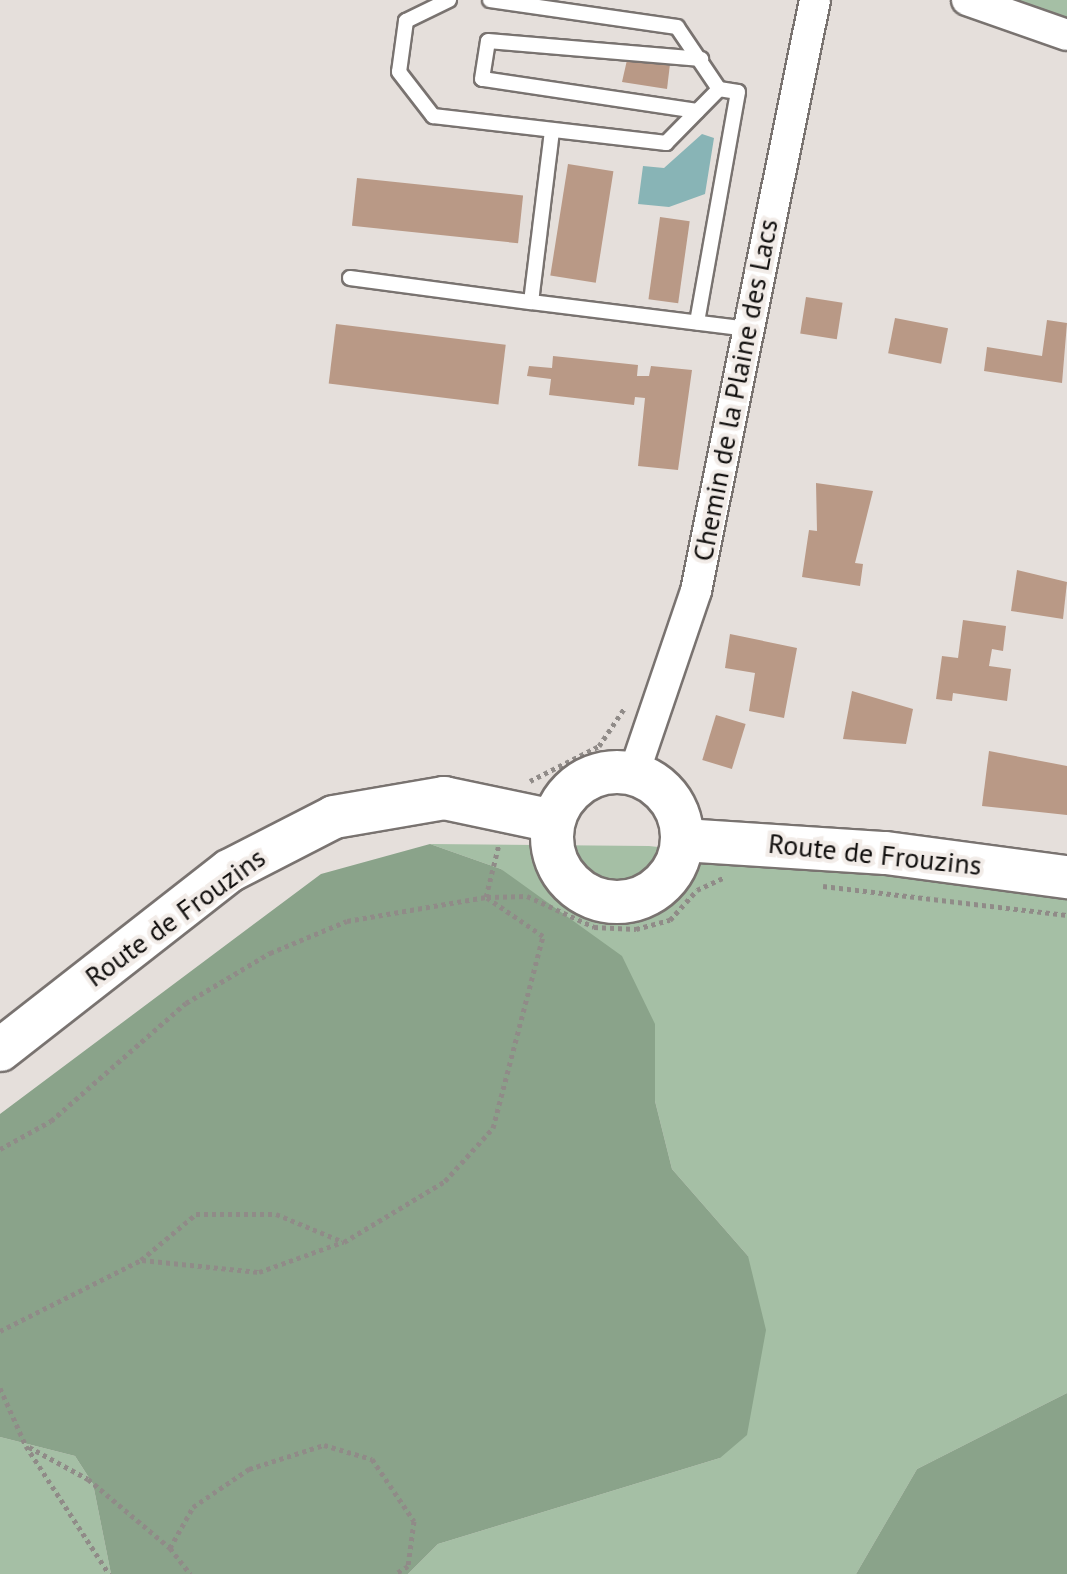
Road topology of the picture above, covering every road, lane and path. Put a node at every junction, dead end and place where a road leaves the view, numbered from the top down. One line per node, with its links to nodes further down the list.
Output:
1 (449, 0): 9 (lane)
2 (490, 0): 6 (lane)
3 (815, 0): 13 (street, Chemin de la Plaine des Lacs)
4 (967, 0): 5 (street)
5 (1067, 35)
6 (701, 59): 7 (lane); 8 (lane)
7 (719, 89): 8 (lane); 12 (lane)
8 (697, 111): 9 (lane)
9 (552, 131): 11 (lane)
10 (350, 278): 11 (lane)
11 (531, 302): 12 (lane)
12 (697, 322): 13 (lane)
13 (748, 329): 15 (street, Chemin de la Plaine des Lacs)
14 (634, 696): 16 (path)
15 (634, 773): 17 (main road); 18 (main road)
16 (512, 811): 17 (main road, Route de Frouzins); 22 (path); 24 (main road, Route de Frouzins)
17 (553, 821): 18 (main road)
18 (683, 840): 19 (main road, Route de Frouzins)
19 (1067, 877)
20 (738, 878): 22 (path)
21 (813, 885): 23 (path)
22 (486, 897): 25 (path); 26 (path)
23 (1067, 915)
24 (0, 1050)
25 (0, 1149)
26 (344, 1242): 27 (path); 27 (path)
27 (141, 1260): 28 (path)
28 (0, 1331)
29 (0, 1388): 30 (path)
30 (26, 1446): 31 (path); 32 (path)
31 (170, 1548): 33 (path); 34 (path)
32 (109, 1574)
33 (190, 1574)
34 (395, 1574)

